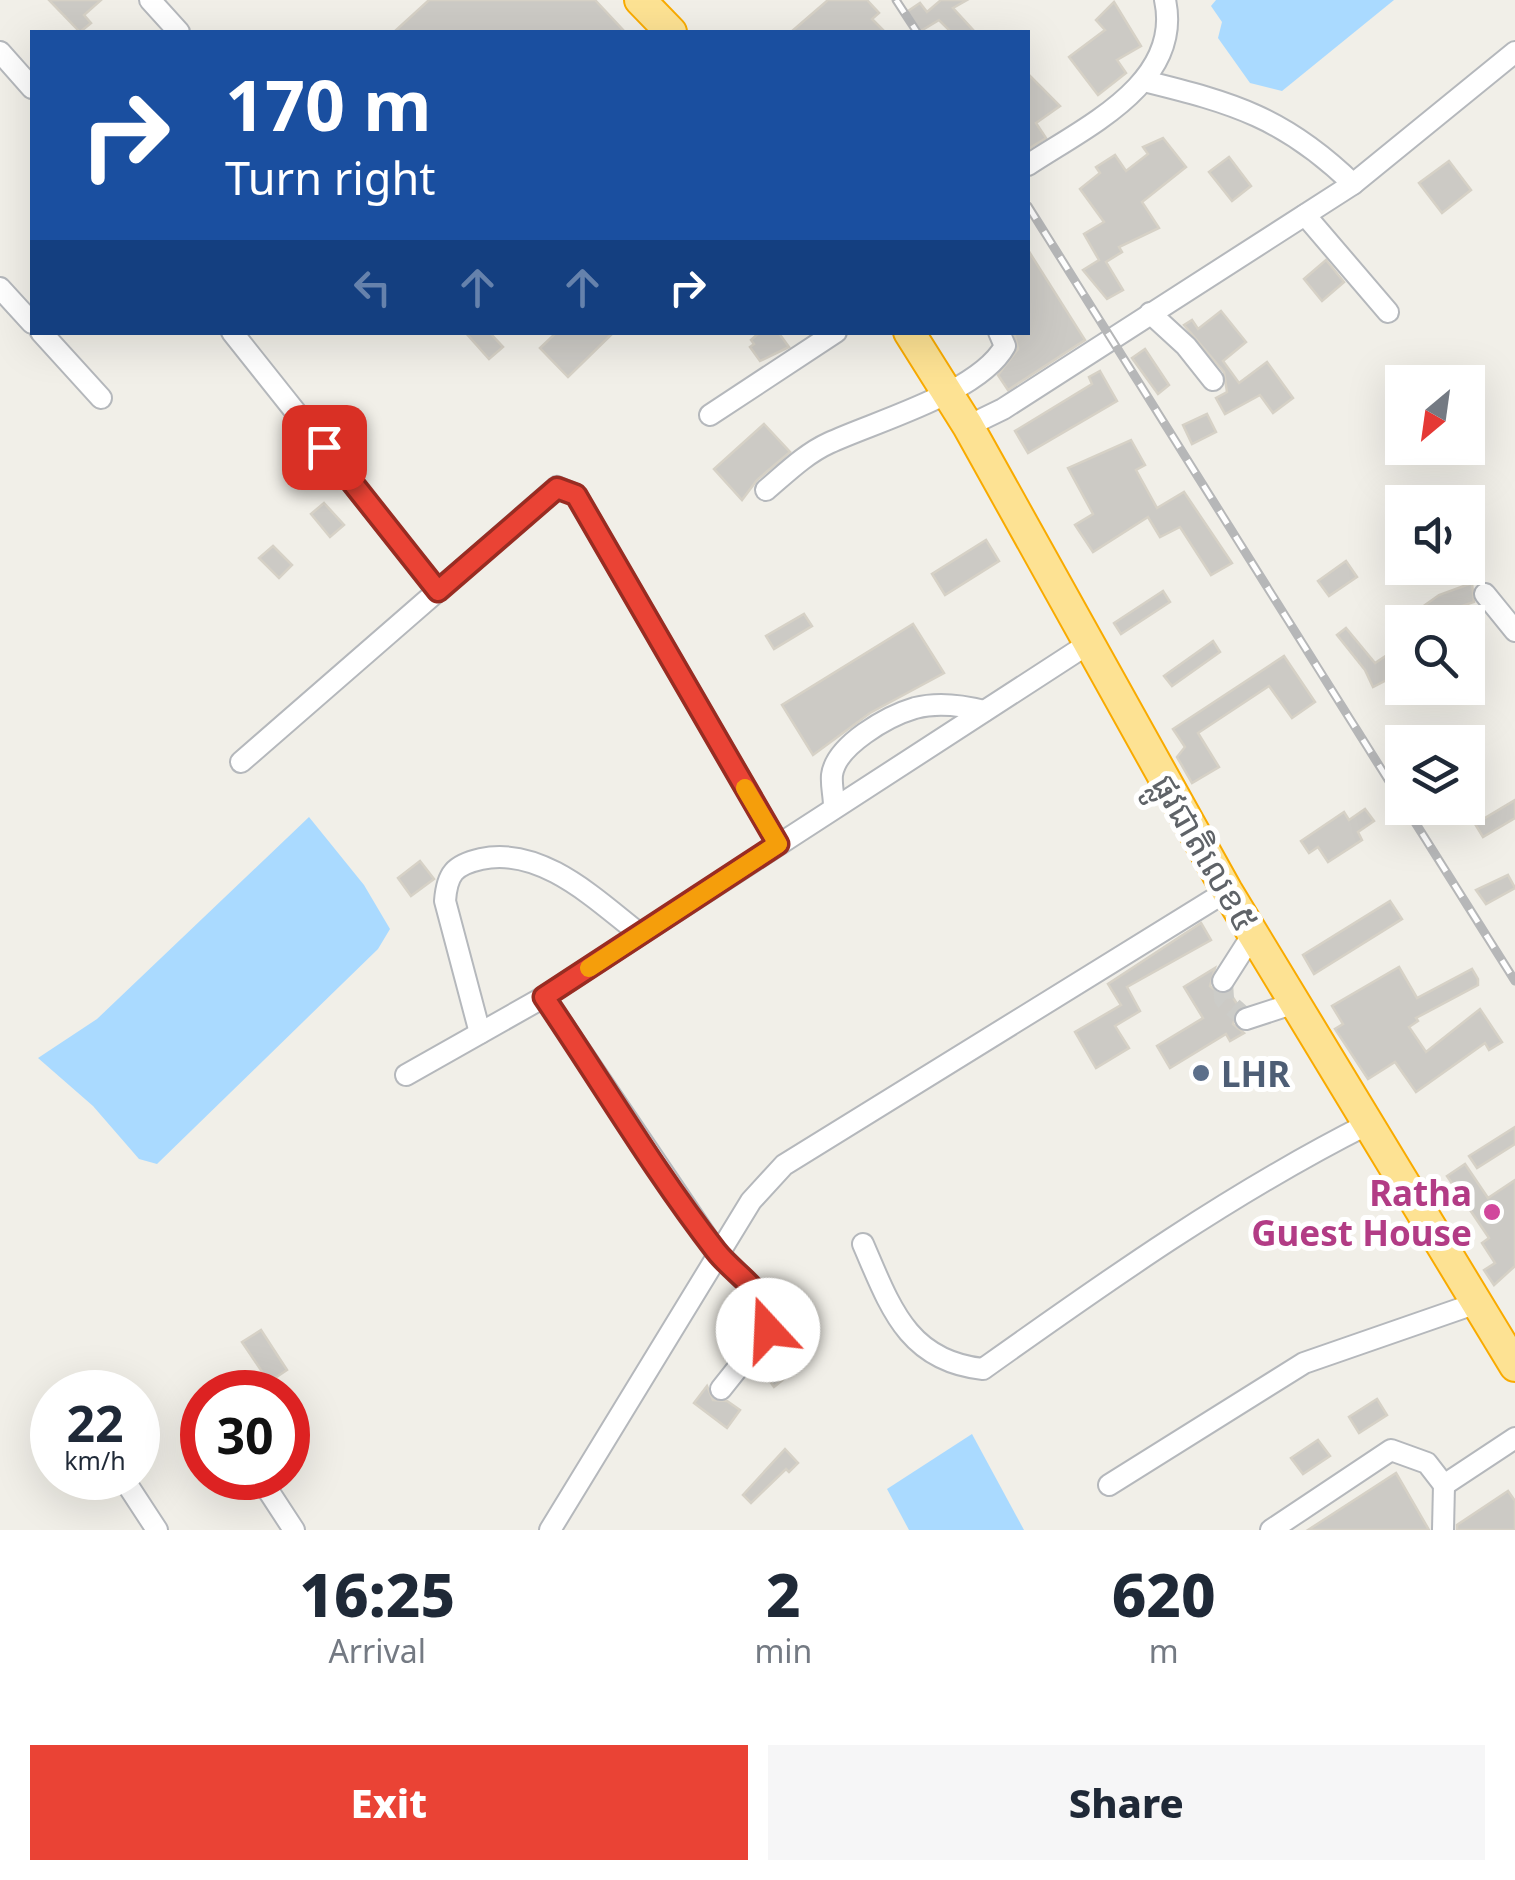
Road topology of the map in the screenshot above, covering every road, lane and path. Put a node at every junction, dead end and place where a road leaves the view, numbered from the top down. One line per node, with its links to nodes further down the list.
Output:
1 (150, 0): 4 (street)
2 (640, 0): 5 (highway)
3 (1165, 0): 8 (street)
4 (177, 30)
5 (668, 30)
6 (0, 52): 9 (street)
7 (1515, 52): 11 (street)
8 (1144, 81): 10 (street); 11 (street)
9 (30, 86)
10 (1030, 164)
11 (1353, 184): 12 (street)
12 (1305, 215): 14 (street); 15 (street)
13 (0, 288): 16 (street)
14 (1388, 312)
15 (1150, 313): 22 (street); 26 (street)
16 (30, 321)
17 (44, 335): 24 (street)
18 (234, 335): 28 (street)
19 (831, 335): 25 (street)
20 (911, 335): 23 (highway, ផ្លូវជាតិលេខ៥)
21 (1000, 335): 23 (street)
22 (1213, 380)
23 (948, 393): 26 (highway, ផ្លូវជាតិលេខ៥); 27 (street)
24 (101, 398)
25 (710, 415)
26 (968, 426): 31 (highway, ផ្លូវជាតិលេខ៥)
27 (766, 490)
28 (438, 591): 33 (street); 35 (street)
29 (1485, 594): 30 (street)
30 (1515, 631)
31 (1088, 644): 32 (street); 36 (highway, ផ្លូវជាតិលេខ៥)
32 (984, 711): 34 (street); 34 (street)
33 (241, 762)
34 (834, 806): 35 (street)
35 (778, 844): 37 (street)
36 (1226, 891): 38 (highway, ផ្លូវជាតិលេខ៥); 47 (street)
37 (640, 934): 40 (street); 43 (street)
38 (1253, 934): 39 (street); 41 (highway, ផ្លូវជាតិលេខ៥)
39 (1223, 980)
40 (544, 997): 43 (street); 47 (street)
41 (1295, 1003): 42 (street); 45 (highway, ផ្លូវជាតិលេខ៥)
42 (1246, 1018)
43 (480, 1034): 44 (street)
44 (406, 1075)
45 (1368, 1124): 46 (street); 48 (highway, ផ្លូវជាតិលេខ៥)
46 (863, 1244)
47 (718, 1254): 50 (street); 58 (street)
48 (1477, 1304): 49 (highway, ផ្លូវជាតិលេខ៥); 52 (street)
49 (1515, 1366)
50 (721, 1389)
51 (1515, 1438): 53 (street)
52 (1109, 1484)
53 (1444, 1485): 59 (street); 60 (street)
54 (137, 1500): 56 (street)
55 (274, 1500): 57 (street)
56 (156, 1530)
57 (294, 1530)
58 (550, 1530)
59 (1271, 1530)
60 (1442, 1530)

